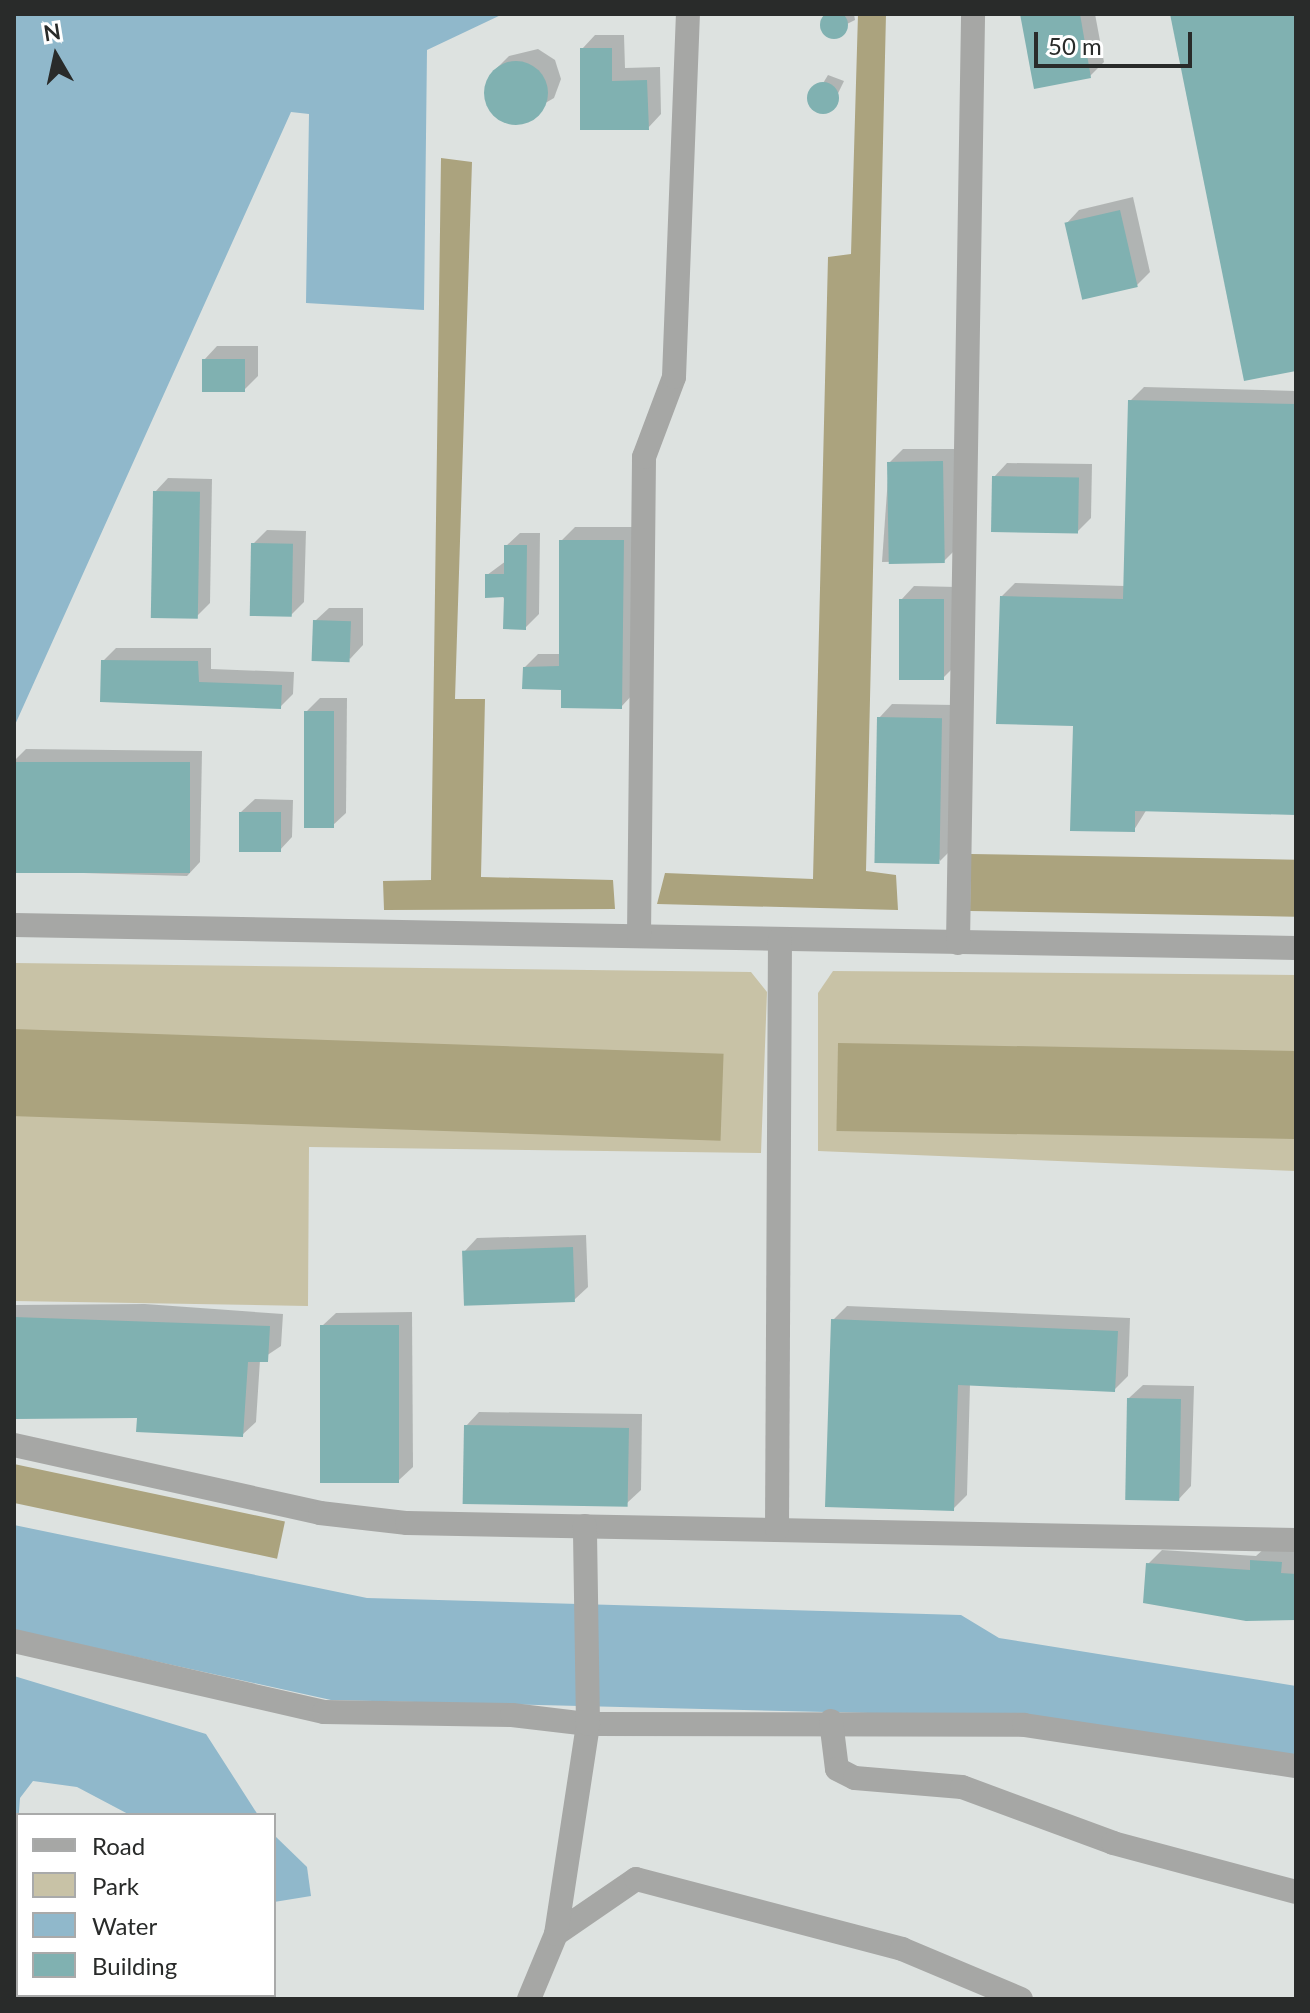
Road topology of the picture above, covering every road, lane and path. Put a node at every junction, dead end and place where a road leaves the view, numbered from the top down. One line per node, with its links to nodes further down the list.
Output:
1 (688, 14): 4 (street)
2 (973, 14): 6 (street)
3 (14, 925): 4 (street)
4 (639, 936): 5 (street)
5 (780, 939): 6 (street); 10 (street)
6 (958, 943): 7 (street)
7 (1296, 948)
8 (14, 1445): 9 (street)
9 (585, 1526): 10 (street); 14 (street)
10 (777, 1529): 11 (street)
11 (1296, 1540)
12 (14, 1641): 14 (street)
13 (831, 1721): 14 (street); 15 (street); 16 (street)
14 (588, 1724): 17 (street)
15 (1296, 1766)
16 (1296, 1892)
17 (556, 1934): 18 (street); 19 (street)
18 (529, 1999)
19 (1021, 1999)

